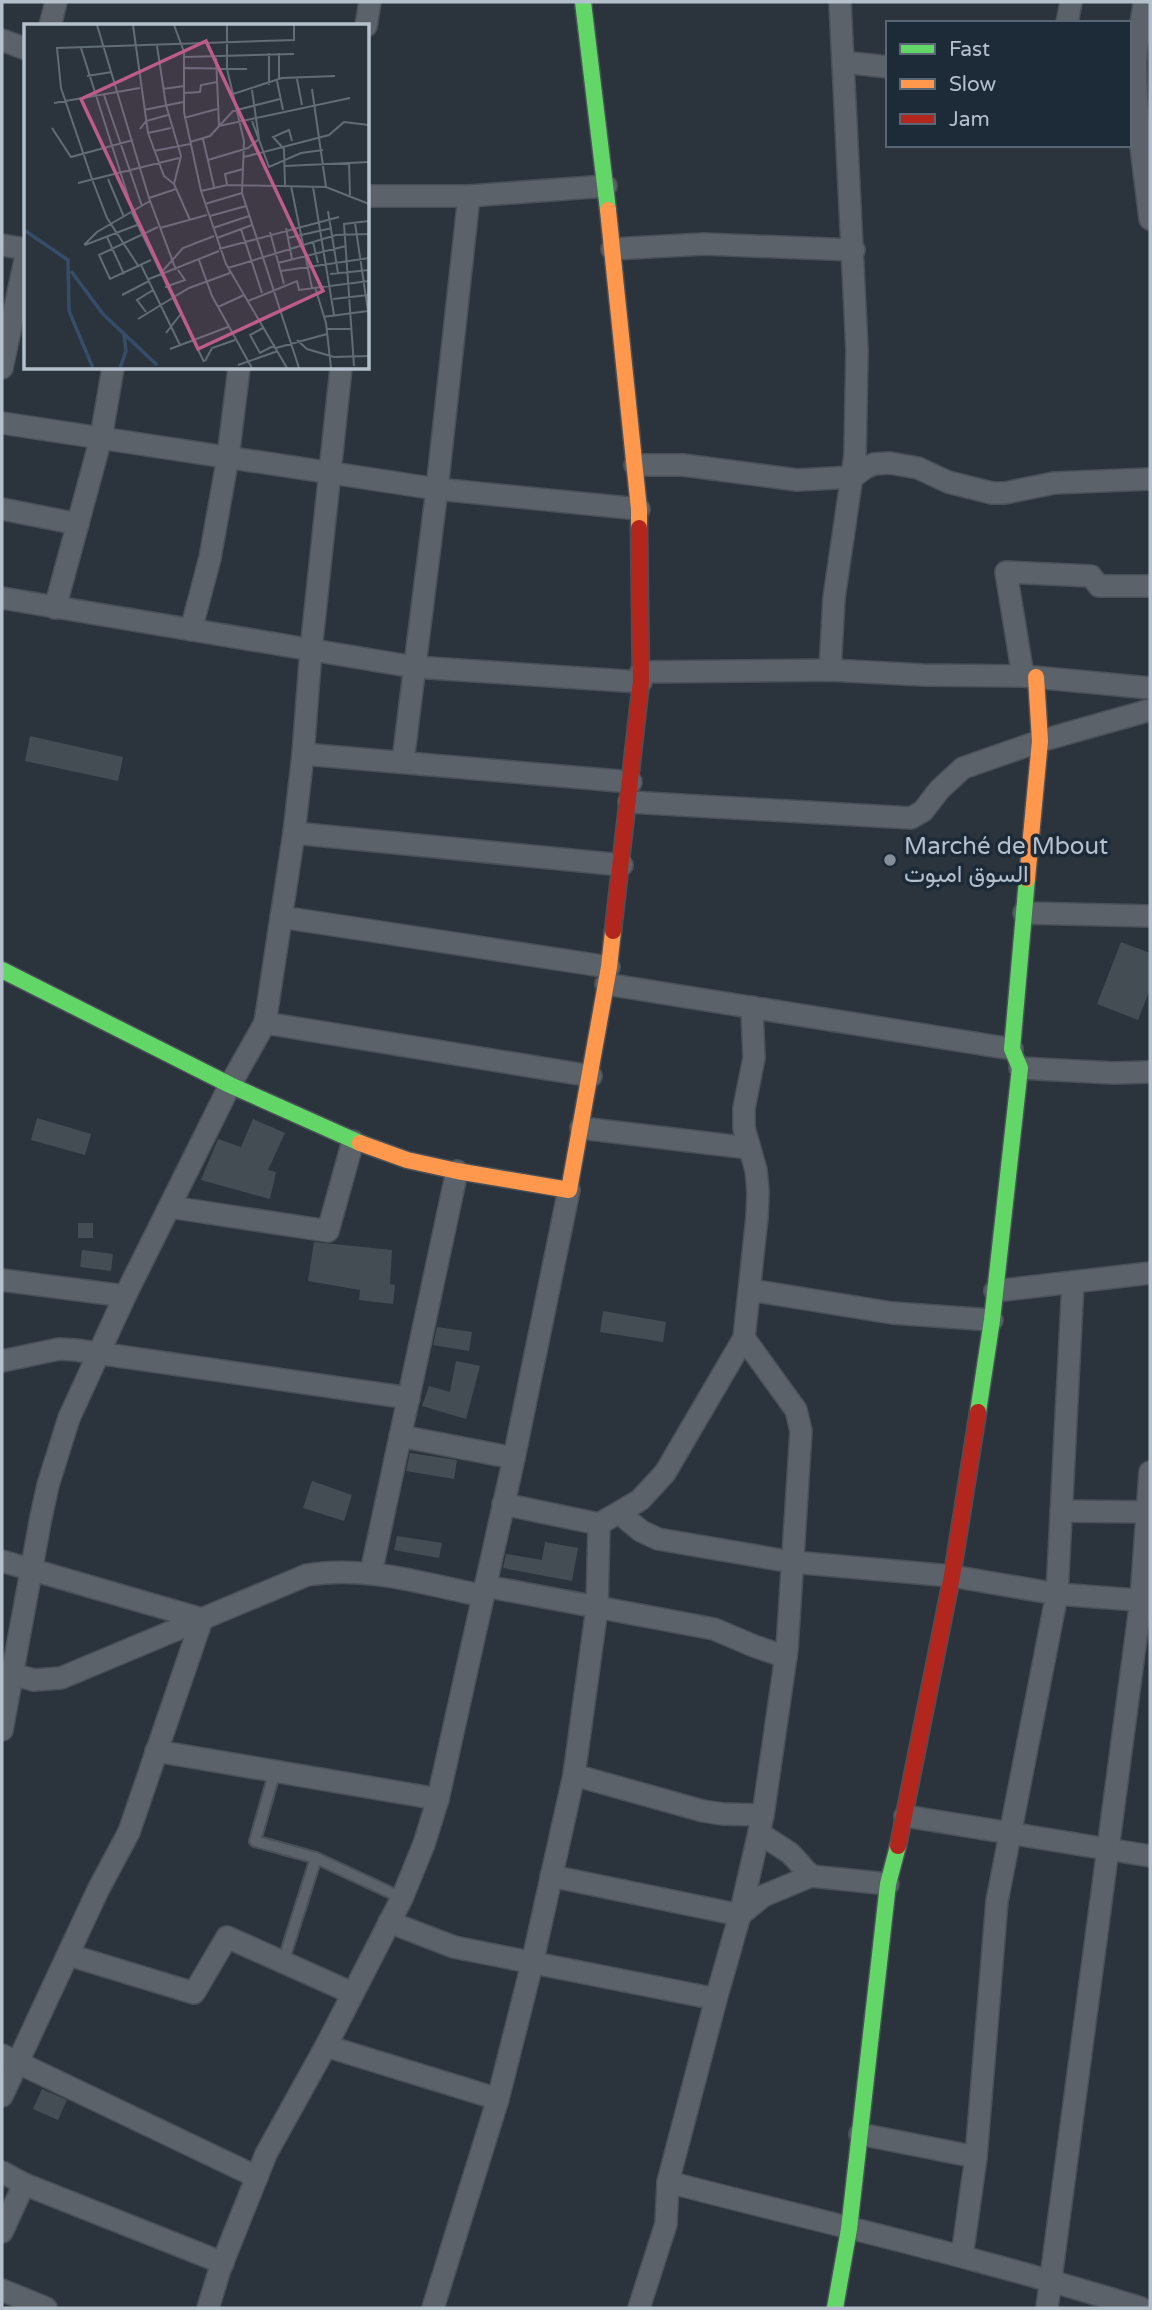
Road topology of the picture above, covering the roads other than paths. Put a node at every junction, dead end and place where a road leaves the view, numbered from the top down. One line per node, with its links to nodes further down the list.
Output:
1 (56, 2): 8 (street)
2 (370, 2): 9 (street)
3 (583, 2): 16 (main road)
4 (840, 2): 14 (street)
5 (1071, 2): 7 (street)
6 (1144, 2): 10 (street)
7 (1067, 21)
8 (50, 24)
9 (366, 24)
10 (1147, 26): 13 (street)
11 (2, 40): 12 (street)
12 (24, 48)
13 (1139, 56): 19 (street)
14 (843, 62): 15 (street); 23 (street)
15 (886, 67)
16 (606, 186): 18 (street); 22 (main road)
17 (369, 196): 18 (street)
18 (469, 196): 37 (street)
19 (1150, 219)
20 (2, 245): 21 (street)
21 (24, 249)
22 (612, 249): 23 (street); 33 (main road)
23 (854, 250): 35 (street)
24 (24, 268): 25 (street)
25 (13, 333): 26 (street)
26 (2, 368)
27 (113, 369): 31 (street)
28 (239, 369): 32 (street)
29 (341, 369): 34 (street)
30 (2, 423): 31 (street)
31 (101, 438): 32 (street); 40 (street)
32 (228, 457): 34 (street); 44 (street)
33 (635, 465): 35 (street); 39 (main road)
34 (330, 472): 37 (street); 45 (street)
35 (853, 477): 36 (street); 47 (street)
36 (1150, 479)
37 (437, 489): 39 (street); 46 (street)
38 (2, 509): 40 (street)
39 (639, 509): 49 (main road)
40 (78, 524): 43 (street)
41 (1150, 586): 48 (street)
42 (2, 598): 43 (street)
43 (55, 608): 44 (street)
44 (191, 631): 45 (street)
45 (311, 650): 46 (street); 53 (street)
46 (414, 667): 49 (street); 54 (street)
47 (830, 670): 48 (street); 49 (street)
48 (1029, 676): 50 (street); 52 (main road)
49 (641, 677): 55 (main road)
50 (1150, 688)
51 (1150, 710): 52 (street)
52 (1040, 741): 55 (street); 58 (main road)
53 (303, 754): 54 (street); 56 (street)
54 (403, 761): 55 (street)
55 (630, 792): 57 (main road)
56 (294, 833): 57 (street); 59 (street)
57 (622, 865): 62 (main road)
58 (1024, 914): 60 (street); 65 (main road)
59 (281, 916): 62 (street); 64 (street)
60 (1150, 916)
61 (2, 970): 68 (main road)
62 (607, 975): 63 (street); 67 (main road)
63 (752, 1007): 65 (street); 71 (street)
64 (265, 1023): 67 (street); 68 (street)
65 (1016, 1058): 66 (street); 79 (main road)
66 (1150, 1072)
67 (591, 1076): 69 (main road)
68 (230, 1085): 70 (main road); 74 (street)
69 (581, 1128): 71 (street); 73 (main road)
70 (353, 1141): 72 (main road); 74 (street)
71 (749, 1148): 78 (street)
72 (457, 1171): 73 (main road); 85 (street)
73 (569, 1190): 87 (street)
74 (170, 1207): 80 (street)
75 (1150, 1273): 77 (street)
76 (2, 1280): 80 (street)
77 (1073, 1282): 79 (street); 90 (street)
78 (750, 1290): 81 (street); 82 (street)
79 (995, 1291): 81 (main road)
80 (125, 1296): 83 (street)
81 (992, 1320): 98 (main road)
82 (744, 1338): 92 (street); 95 (street)
83 (101, 1352): 84 (street); 85 (street); 96 (street)
84 (2, 1361)
85 (409, 1398): 86 (street)
86 (400, 1436): 87 (street); 97 (street)
87 (514, 1458): 89 (street)
88 (1150, 1472): 91 (street)
89 (503, 1504): 93 (street); 99 (street)
90 (1061, 1511): 91 (street); 100 (street)
91 (1149, 1512): 101 (street)
92 (619, 1513): 93 (street); 95 (street)
93 (599, 1524): 102 (street)
94 (2, 1561): 96 (street)
95 (792, 1562): 98 (street); 104 (street)
96 (32, 1571): 103 (street); 105 (street)
97 (371, 1573): 99 (street); 103 (street)
98 (952, 1576): 100 (street); 111 (main road)
99 (484, 1591): 102 (street); 110 (street)
100 (1057, 1594): 101 (street); 113 (street)
101 (1146, 1601): 114 (street)
102 (597, 1608): 104 (street); 109 (street)
103 (202, 1619): 105 (street); 107 (street)
104 (786, 1657): 112 (street)
105 (7, 1673): 106 (street)
106 (2, 1730)
107 (156, 1751): 108 (street); 123 (street)
108 (275, 1771): 110 (street); 116 (lane)
109 (574, 1775): 112 (street); 118 (street)
110 (438, 1799): 120 (street)
111 (905, 1816): 113 (street); 119 (main road)
112 (761, 1824): 117 (street); 121 (street)
113 (1010, 1833): 114 (street); 133 (street)
114 (1108, 1849): 115 (street); 142 (street)
115 (1150, 1856)
116 (316, 1858): 120 (lane); 124 (lane)
117 (811, 1875): 119 (street); 121 (street)
118 (551, 1876): 121 (street); 125 (street)
119 (888, 1884): 132 (main road)
120 (401, 1898): 122 (street)
121 (740, 1915): 127 (street)
122 (389, 1922): 125 (street); 126 (street)
123 (69, 1955): 124 (street); 129 (street)
124 (283, 1962): 126 (street)
125 (532, 1964): 127 (street); 131 (street)
126 (352, 1993): 128 (street)
127 (716, 2000): 136 (street)
128 (326, 2046): 131 (street); 135 (street)
129 (9, 2059): 130 (street); 135 (street)
130 (2, 2096)
131 (498, 2099): 146 (street)
132 (860, 2134): 133 (street); 138 (main road)
133 (976, 2157): 140 (street)
134 (2, 2172): 137 (street)
135 (257, 2177): 141 (street)
136 (668, 2182): 138 (street); 147 (street)
137 (24, 2184): 139 (street); 141 (street)
138 (849, 2229): 140 (street); 148 (main road)
139 (2, 2232)
140 (962, 2256): 142 (street)
141 (223, 2263): 145 (street)
142 (1050, 2280): 149 (street); 150 (street)
143 (2, 2290): 144 (street)
144 (46, 2308)
145 (208, 2308)
146 (433, 2308)
147 (639, 2308)
148 (835, 2308)
149 (1047, 2308)
150 (1141, 2308)

